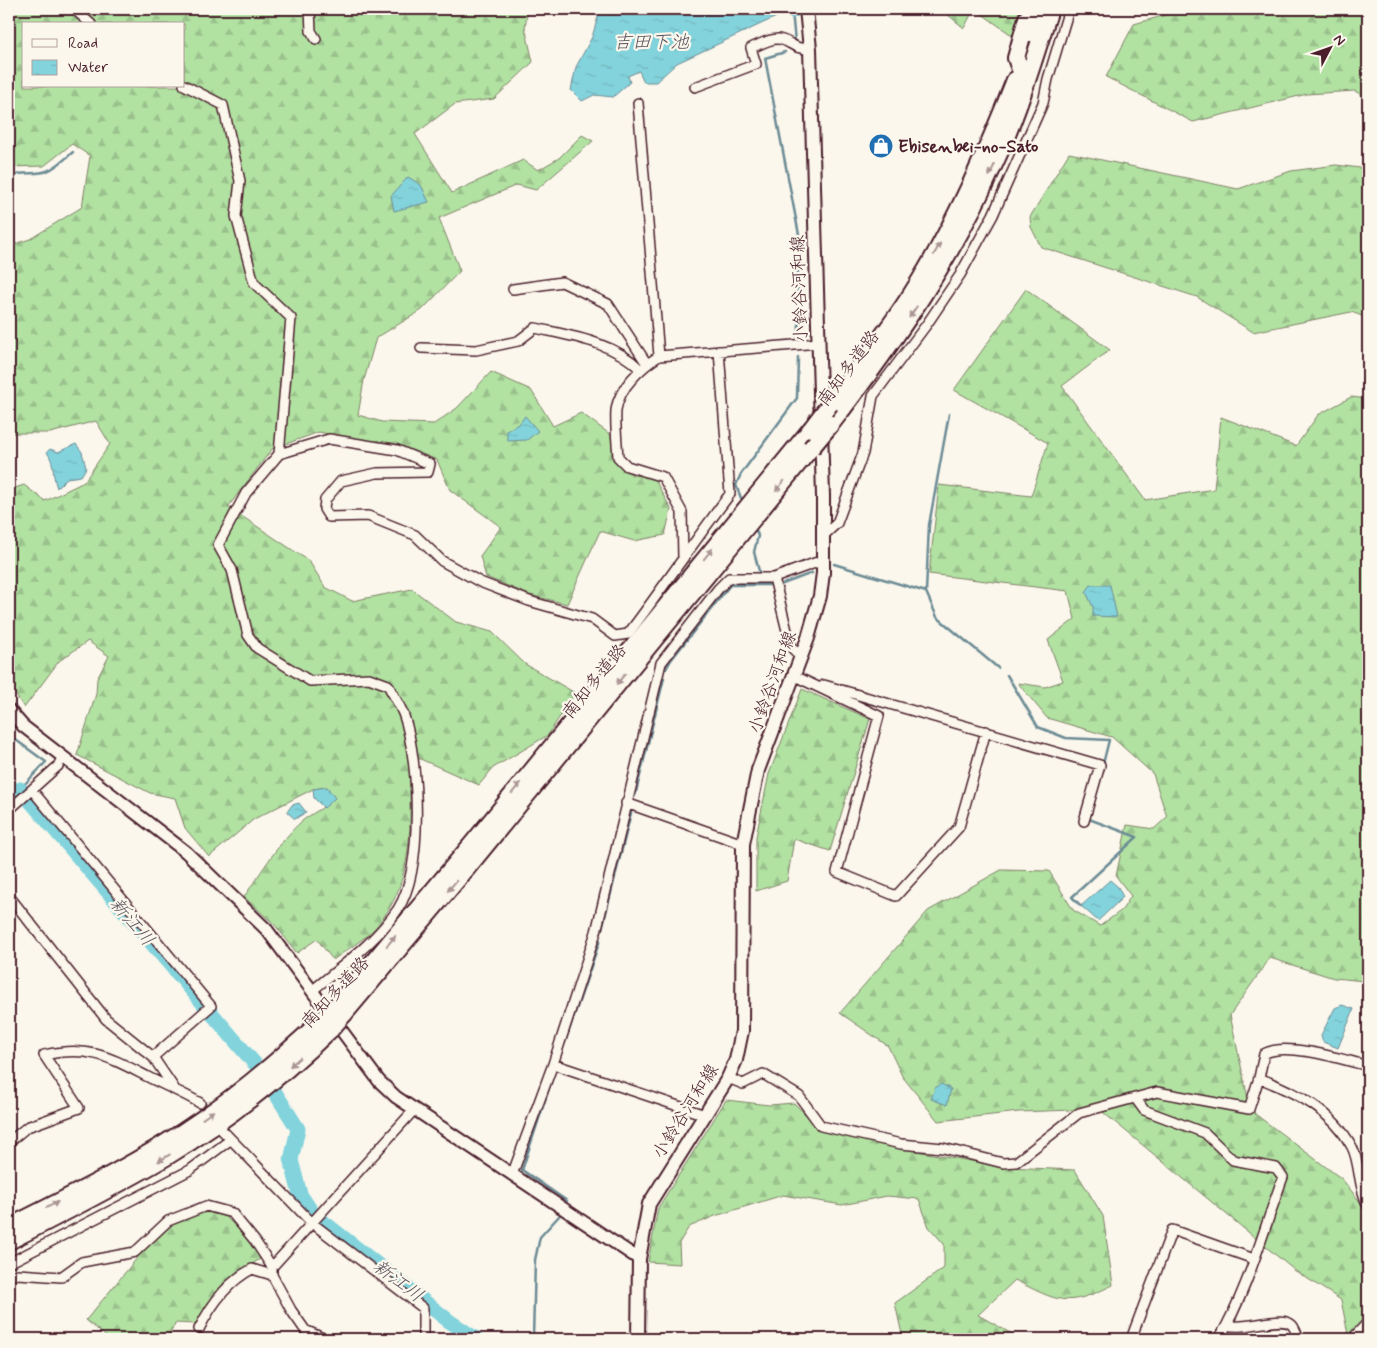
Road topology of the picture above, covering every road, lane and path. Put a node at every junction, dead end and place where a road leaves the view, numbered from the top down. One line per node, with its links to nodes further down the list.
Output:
1 (74, 9): 8 (street)
2 (310, 9): 9 (street)
3 (806, 9): 10 (main road, 小鈴谷河和線)
4 (1029, 9): 11 (highway)
5 (1038, 9): 11 (highway, 南知多道路)
6 (1050, 9): 38 (highway, 南知多道路, one-way to 38, bridge)
7 (1069, 9): 22 (street)
8 (89, 22)
9 (316, 39)
10 (810, 49): 13 (street); 16 (main road, 小鈴谷河和線)
11 (1020, 69): 38 (highway, 南知多道路, one-way to 11, bridge)
12 (185, 85): 21 (street)
13 (695, 87)
14 (638, 103): 19 (street)
15 (513, 288): 20 (street)
16 (819, 343): 18 (street); 22 (main road, 小鈴谷河和線)
17 (422, 348): 20 (street)
18 (720, 351): 19 (street); 23 (street)
19 (659, 356): 20 (street)
20 (643, 366): 23 (street)
21 (279, 454): 23 (street); 37 (street)
22 (823, 536): 24 (main road, 小鈴谷河和線)
23 (684, 559)
24 (823, 560): 25 (street); 26 (main road, 小鈴谷河和線)
25 (774, 578): 26 (street); 32 (street)
26 (800, 657): 27 (main road, 小鈴谷河和線)
27 (797, 677): 29 (street); 29 (street); 35 (main road, 小鈴谷河和線)
28 (9, 710): 30 (street)
29 (986, 731): 34 (street)
30 (63, 756): 31 (street); 37 (street)
31 (32, 790): 33 (street); 40 (street)
32 (626, 803): 35 (street); 41 (street)
33 (9, 810)
34 (1084, 821)
35 (743, 844): 43 (main road, 小鈴谷河和線)
36 (9, 896): 40 (street)
37 (313, 990): 48 (street)
38 (340, 1009): 39 (highway, 南知多道路, bridge)
39 (327, 1024): 56 (highway, 南知多道路, one-way to 39); 57 (highway, 南知多道路, one-way to 57)
40 (153, 1057): 45 (street)
41 (554, 1064): 49 (street); 53 (street)
42 (1368, 1066): 44 (street)
43 (728, 1078): 46 (street); 49 (main road, 小鈴谷河和線)
44 (1259, 1078): 46 (street); 54 (street)
45 (174, 1088): 47 (street); 52 (street)
46 (1136, 1099): 59 (street)
47 (200, 1104)
48 (414, 1110): 53 (street); 55 (street)
49 (705, 1115): 58 (main road, 小鈴谷河和線)
50 (222, 1130): 51 (street)
51 (230, 1140): 55 (street); 60 (street)
52 (9, 1142)
53 (512, 1175): 58 (street)
54 (1368, 1206)
55 (312, 1223): 61 (street); 67 (street)
56 (9, 1227)
57 (9, 1241)
58 (639, 1259): 68 (main road, 小鈴谷河和線)
59 (1254, 1259): 64 (street); 69 (street)
60 (9, 1263)
61 (272, 1271): 62 (street); 65 (street); 66 (street)
62 (9, 1276)
63 (1368, 1322): 72 (street)
64 (1227, 1325): 70 (street); 71 (street)
65 (199, 1329)
66 (325, 1339)
67 (423, 1339)
68 (638, 1339)
69 (1131, 1339)
70 (1219, 1339)
71 (1299, 1339)
72 (1352, 1339)

